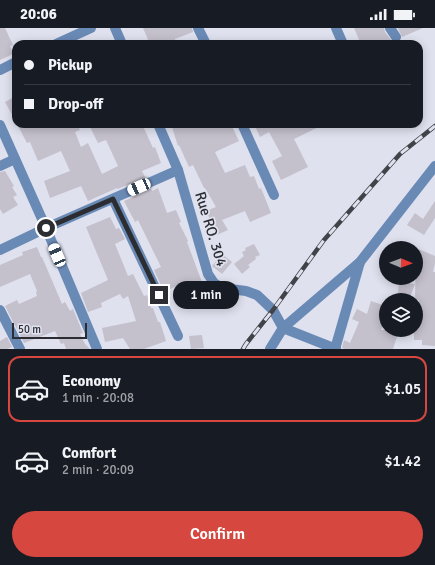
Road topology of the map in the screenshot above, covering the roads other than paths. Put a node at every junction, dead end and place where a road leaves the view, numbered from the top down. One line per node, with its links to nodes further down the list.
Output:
1 (91, 28): 7 (street)
2 (115, 28): 8 (street)
3 (198, 28): 9 (street)
4 (336, 28): 10 (street)
5 (390, 28): 6 (street)
6 (396, 37)
7 (65, 40)
8 (120, 40)
9 (204, 40)
10 (342, 40)
11 (12, 64): 12 (street)
12 (0, 70)
13 (0, 125): 16 (street)
14 (160, 128): 19 (street, Rue RO. 304)
15 (244, 128): 20 (street)
16 (15, 159): 17 (street); 22 (street)
17 (0, 166)
18 (435, 166): 24 (street)
19 (178, 170): 21 (street); 26 (street, Rue RO. 304)
20 (274, 195)
21 (113, 199): 22 (street); 27 (street)
22 (46, 228): 23 (street); 29 (street)
23 (0, 250)
24 (360, 262): 26 (street); 31 (street)
25 (0, 310): 28 (street)
26 (282, 328): 30 (street); 31 (street)
27 (178, 336)
28 (20, 349)
29 (97, 349)
30 (270, 349)
31 (336, 349)

